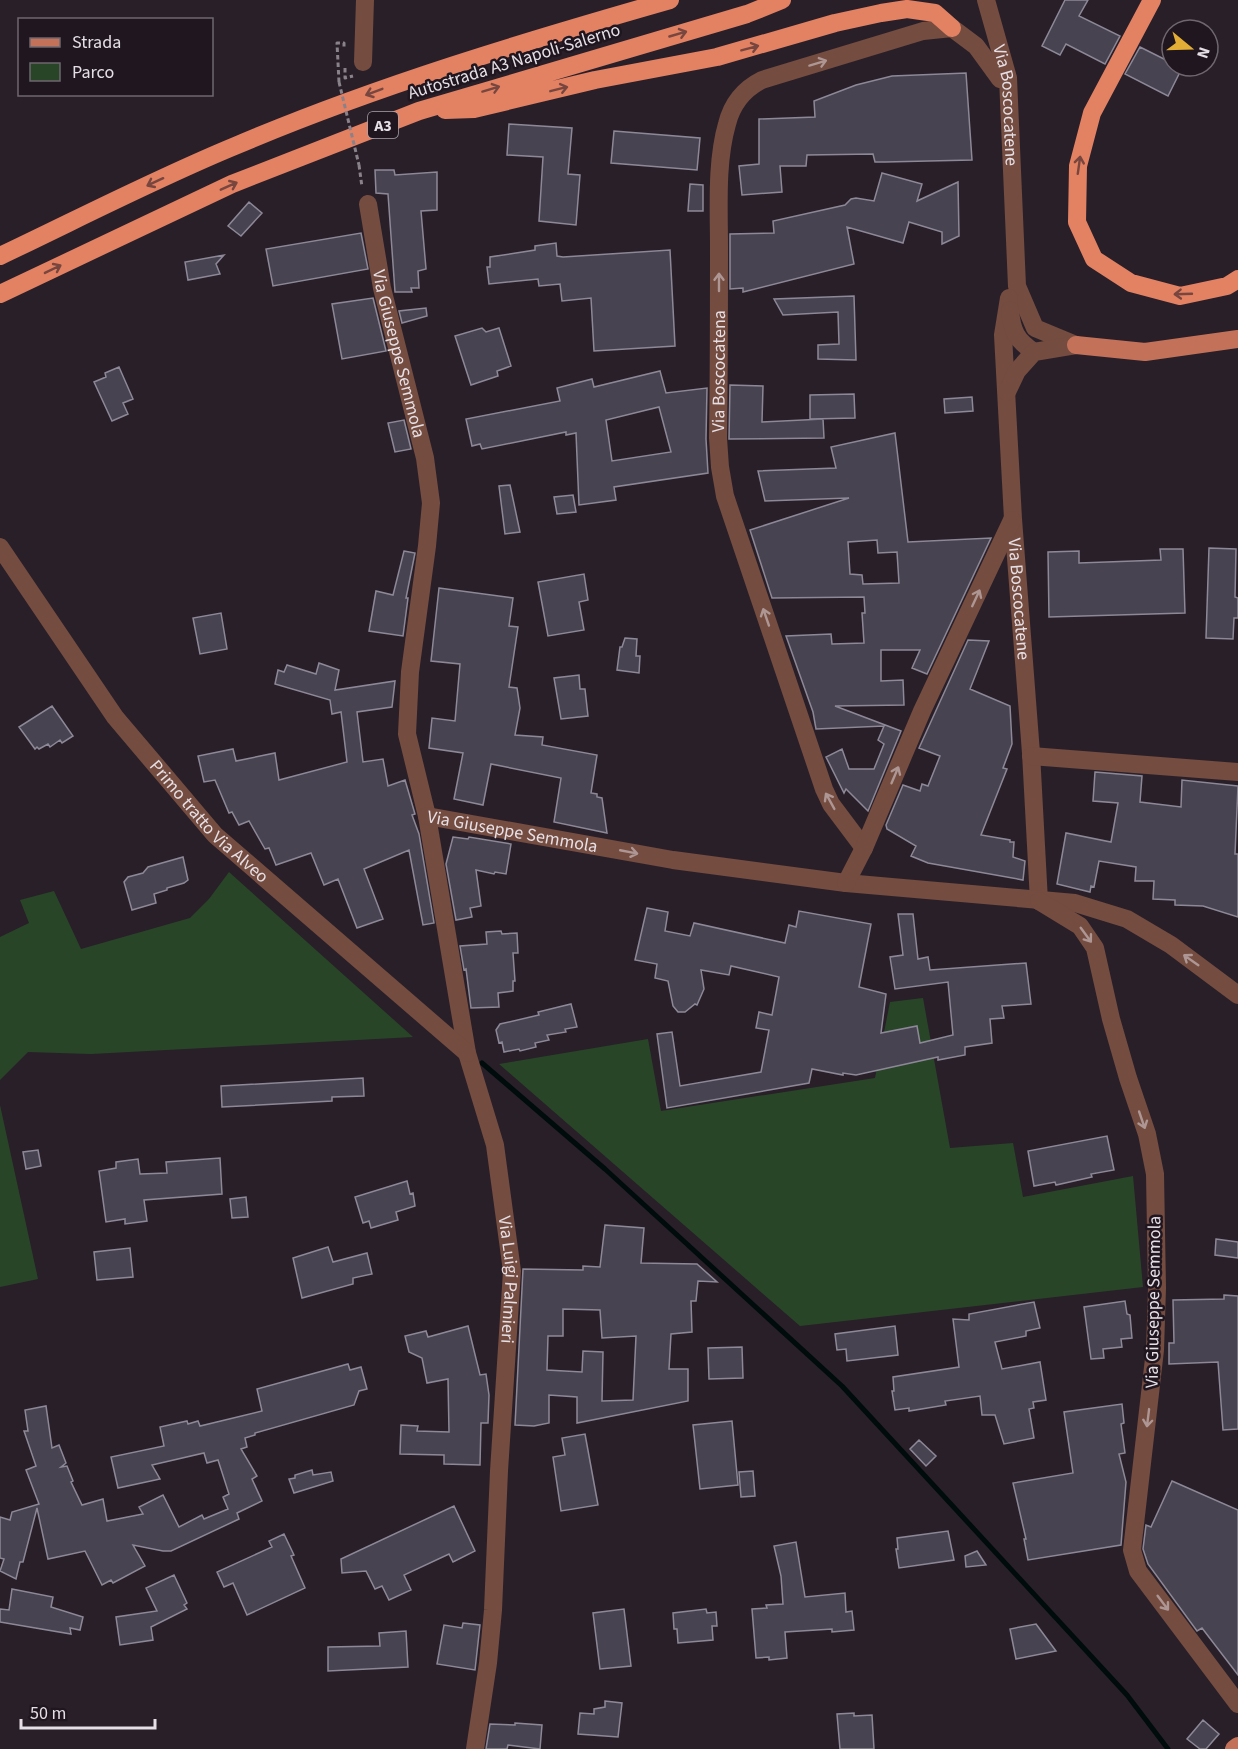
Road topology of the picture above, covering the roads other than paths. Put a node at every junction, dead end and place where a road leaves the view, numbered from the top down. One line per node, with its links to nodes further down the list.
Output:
1 (364, 0): 8 (street)
2 (670, 0): 12 (highway, Autostrada A3 Napoli-Salerno / A3, one-way to 12)
3 (782, 0): 10 (highway, Autostrada A3 Napoli-Salerno / A3, one-way to 3)
4 (977, 0): 9 (street, Via Boscocatene)
5 (986, 0): 14 (street, Via Boscocatene)
6 (1152, 0): 13 (highway, one-way to 6)
7 (952, 28): 9 (street); 10 (highway, one-way to 7); 26 (street, Via Boscocatena, one-way to 7)
8 (363, 62)
9 (1000, 79): 14 (street, Via Boscocatene)
10 (419, 111): 15 (highway, Autostrada A3 Napoli-Salerno / A3, one-way to 10)
11 (368, 204): 25 (street, Via Giuseppe Semmola)
12 (0, 256)
13 (1238, 279)
14 (1013, 292): 16 (street, Via Boscocatene); 18 (street)
15 (0, 294)
16 (1007, 330): 19 (street); 20 (street, Via Boscocatene)
17 (1238, 339): 18 (main road)
18 (1076, 345): 19 (street)
19 (1034, 352): 20 (street)
20 (1007, 394): 21 (street, Via Boscocatene)
21 (1013, 519): 23 (street, Via Boscocatene); 26 (street, one-way to 21)
22 (0, 547): 30 (street, Primo tratto Via Alveo)
23 (1030, 756): 24 (street); 28 (street, Via Boscocatene)
24 (1238, 772)
25 (427, 816): 27 (street, Via Giuseppe Semmola, one-way to 27); 30 (street, Via Luigi Palmieri)
26 (864, 848): 27 (street)
27 (846, 883): 28 (street, Via Giuseppe Semmola)
28 (1039, 900): 29 (street, Via Giuseppe Semmola, one-way to 28); 31 (street, Via Giuseppe Semmola, one-way to 31)
29 (1238, 995)
30 (467, 1053): 33 (street, Via Luigi Palmieri)
31 (1238, 1704)
32 (1238, 1746): 34 (main road)
33 (475, 1749)
34 (1234, 1749)

